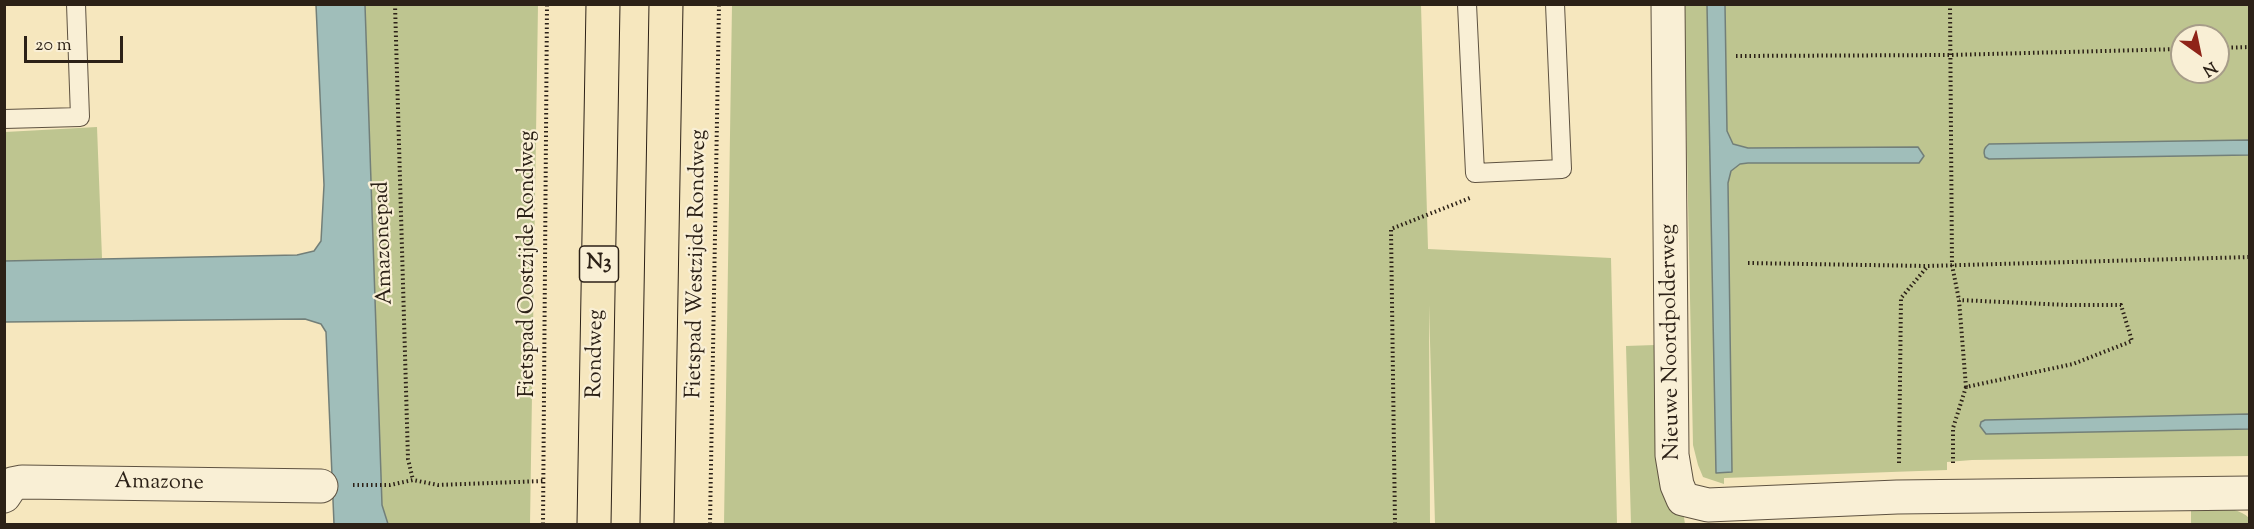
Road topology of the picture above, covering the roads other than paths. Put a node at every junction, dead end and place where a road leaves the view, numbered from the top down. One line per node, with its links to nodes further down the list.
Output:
1 (76, 4): 7 (lane)
2 (603, 4): 11 (highway, Rondweg / N3)
3 (666, 4): 12 (highway)
4 (1467, 4): 5 (lane)
5 (1556, 4)
6 (1668, 4): 9 (street, Nieuwe Noordpolderweg)
7 (4, 118)
8 (321, 486): 10 (street, Amazone)
9 (2250, 493)
10 (4, 496)
11 (594, 525)
12 (657, 525)

